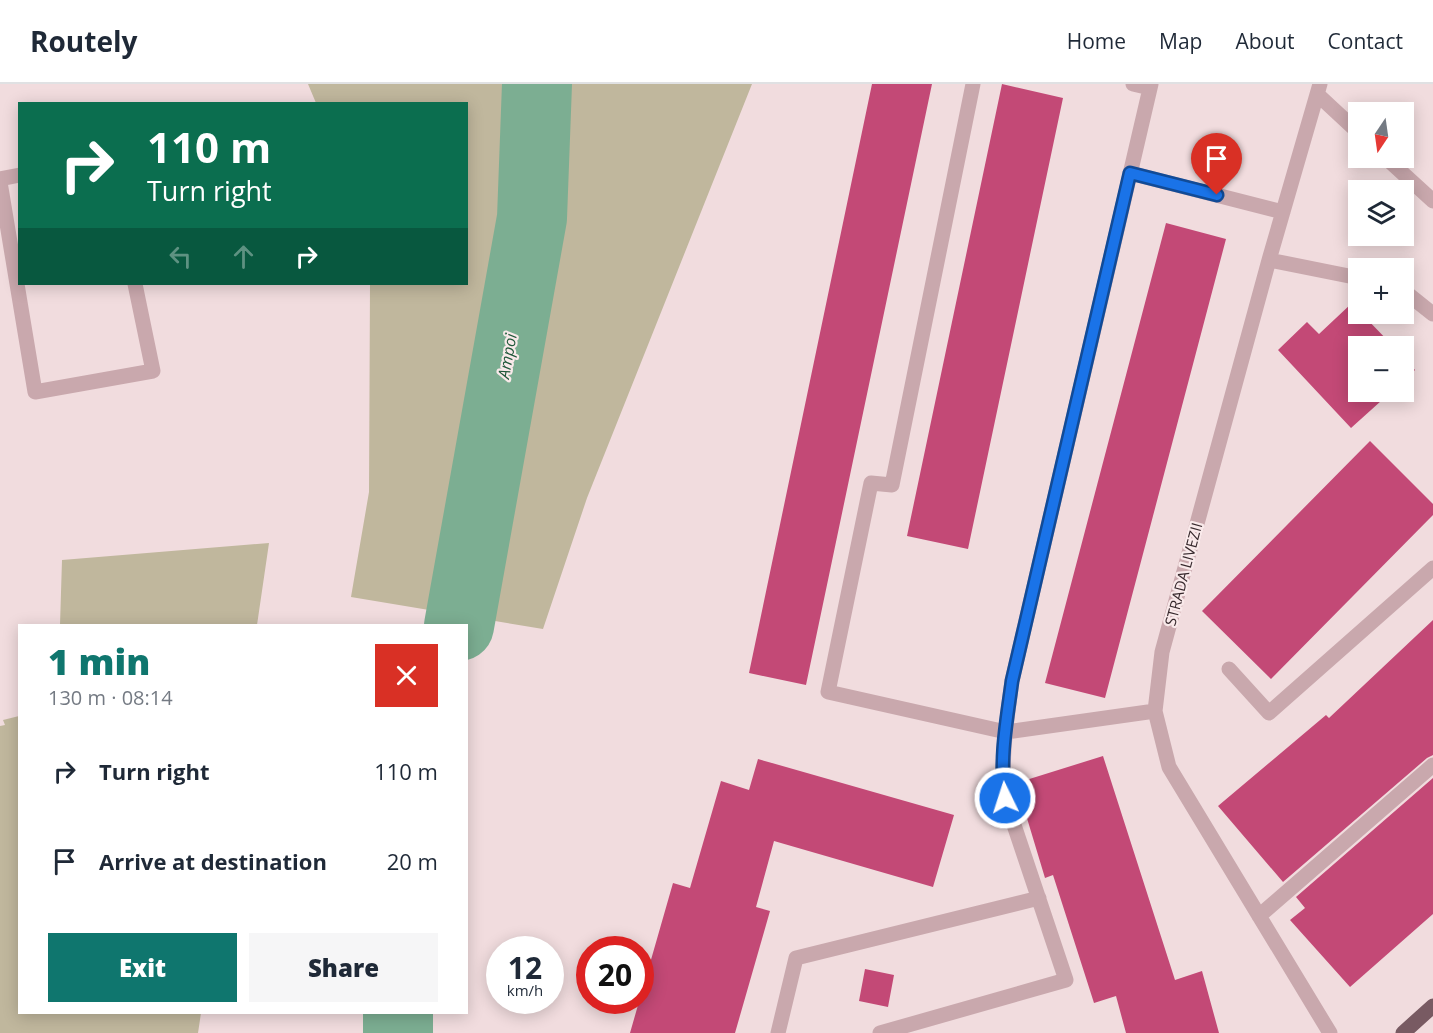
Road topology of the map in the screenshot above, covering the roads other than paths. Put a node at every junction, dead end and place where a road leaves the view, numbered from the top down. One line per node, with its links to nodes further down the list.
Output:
1 (973, 84): 20 (street)
2 (1133, 84): 3 (street)
3 (1151, 86): 7 (street)
4 (1319, 89): 5 (street); 11 (street, STRADA LIVEZII)
5 (1348, 121)
6 (1397, 168): 10 (street)
7 (1130, 173): 11 (street); 20 (street)
8 (18, 176): 9 (street)
9 (0, 180): 14 (street)
10 (1433, 201)
11 (1283, 212): 12 (street, STRADA LIVEZII)
12 (1269, 260): 13 (street); 19 (street, STRADA LIVEZII)
13 (1348, 276)
14 (135, 285)
15 (1414, 299): 16 (street)
16 (1433, 314)
17 (1433, 568): 18 (street)
18 (1229, 669)
19 (1155, 711): 20 (street); 23 (street, STRADA LIVEZII)
20 (1006, 732): 22 (street)
21 (1433, 765): 23 (street)
22 (1039, 898): 25 (street); 26 (street)
23 (1259, 916): 27 (street, STRADA LIVEZII)
24 (1433, 1006): 28 (main road)
25 (778, 1033)
26 (880, 1033)
27 (1330, 1033)
28 (1403, 1033)

